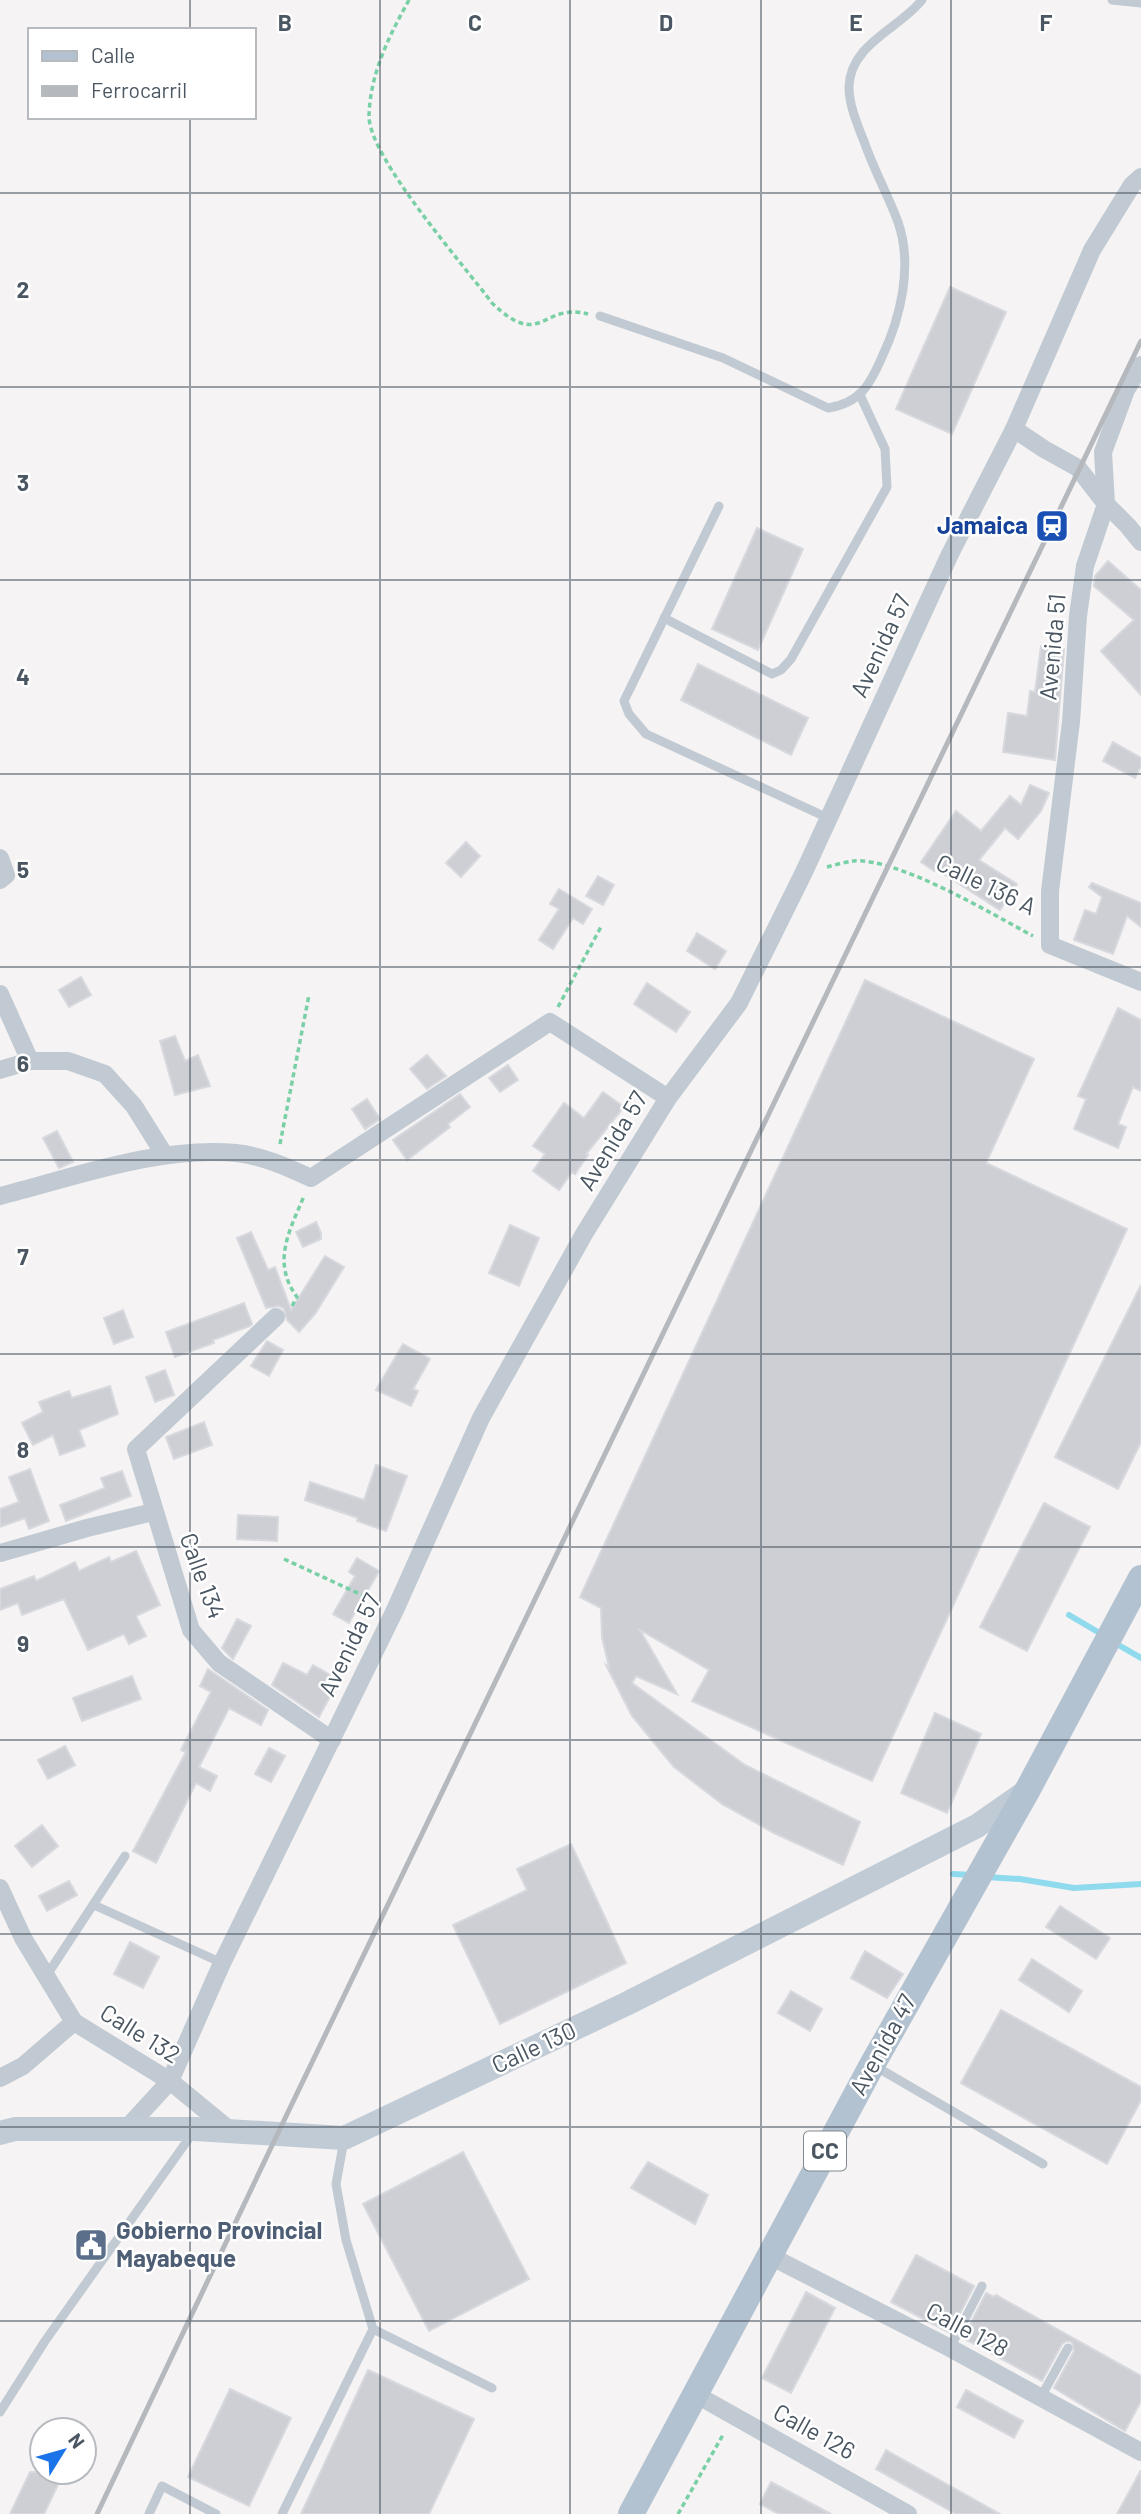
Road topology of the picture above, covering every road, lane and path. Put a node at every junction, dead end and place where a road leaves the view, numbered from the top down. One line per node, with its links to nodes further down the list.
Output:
1 (409, 0): 6 (path)
2 (922, 0): 8 (lane)
3 (1112, 0): 4 (lane)
4 (1141, 3)
5 (1141, 177): 9 (street, Avenida 57)
6 (600, 316): 8 (lane)
7 (1141, 365): 10 (street, Avenida 51)
8 (860, 395): 13 (lane)
9 (1014, 429): 10 (street); 14 (street, Avenida 57)
10 (1106, 504): 12 (street); 19 (street, Avenida 51)
11 (719, 506): 13 (lane)
12 (1141, 542)
13 (664, 618): 14 (lane)
14 (828, 818): 16 (street, Avenida 57)
15 (0, 858): 17 (street)
16 (804, 872): 19 (path, Calle 136 A); 26 (street, Avenida 57)
17 (0, 880)
18 (602, 925): 23 (path)
19 (1050, 945): 20 (street, Calle 136 A)
20 (1141, 982)
21 (0, 994): 24 (street)
22 (309, 995): 28 (path)
23 (550, 1022): 26 (street); 29 (street)
24 (30, 1061): 25 (street); 27 (street)
25 (0, 1070)
26 (668, 1098): 36 (street, Avenida 57)
27 (164, 1154): 28 (street); 30 (street)
28 (276, 1162): 29 (street)
29 (311, 1178): 31 (path)
30 (0, 1196)
31 (276, 1317): 32 (street, Calle 134)
32 (153, 1512): 33 (street); 37 (street, Calle 134)
33 (0, 1553)
34 (284, 1559): 36 (path)
35 (1141, 1578): 38 (main road, Avenida 47 / CC)
36 (395, 1610): 37 (street, Avenida 57)
37 (332, 1740): 42 (street, Avenida 57)
38 (1027, 1791): 45 (main road, Avenida 47 / CC); 52 (main road, Calle 130)
39 (125, 1856): 41 (lane)
40 (0, 1888): 43 (street, Calle 132)
41 (94, 1905): 42 (lane); 43 (lane)
42 (222, 1964): 47 (street, Avenida 57)
43 (47, 1975): 44 (street, Calle 132)
44 (74, 2022): 46 (street); 47 (street, Calle 132)
45 (872, 2065): 53 (lane); 54 (main road, Avenida 47 / CC)
46 (0, 2078)
47 (170, 2081): 50 (street, Avenida 57); 51 (street, Calle 132)
48 (5, 2127): 50 (main road, Calle 130)
49 (195, 2129): 50 (main road, Calle 130); 51 (main road, Calle 130); 62 (lane)
50 (125, 2130)
51 (234, 2133): 52 (main road, Calle 130)
52 (344, 2138): 56 (lane)
53 (1043, 2164)
54 (768, 2255): 58 (street, Calle 128); 60 (main road, Avenida 47 / CC)
55 (982, 2286): 58 (lane)
56 (373, 2329): 59 (lane); 67 (lane)
57 (1068, 2347): 61 (lane)
58 (950, 2348): 61 (street, Calle 128)
59 (492, 2388)
60 (695, 2394): 63 (street, Calle 126); 68 (main road, Avenida 47 / CC)
61 (1041, 2397): 64 (street, Calle 128)
62 (0, 2412)
63 (734, 2416): 69 (path); 70 (street, Calle 126)
64 (1141, 2452)
65 (149, 2514): 66 (lane)
66 (216, 2514)
67 (282, 2514)
68 (631, 2514)
69 (678, 2514)
70 (908, 2514)

